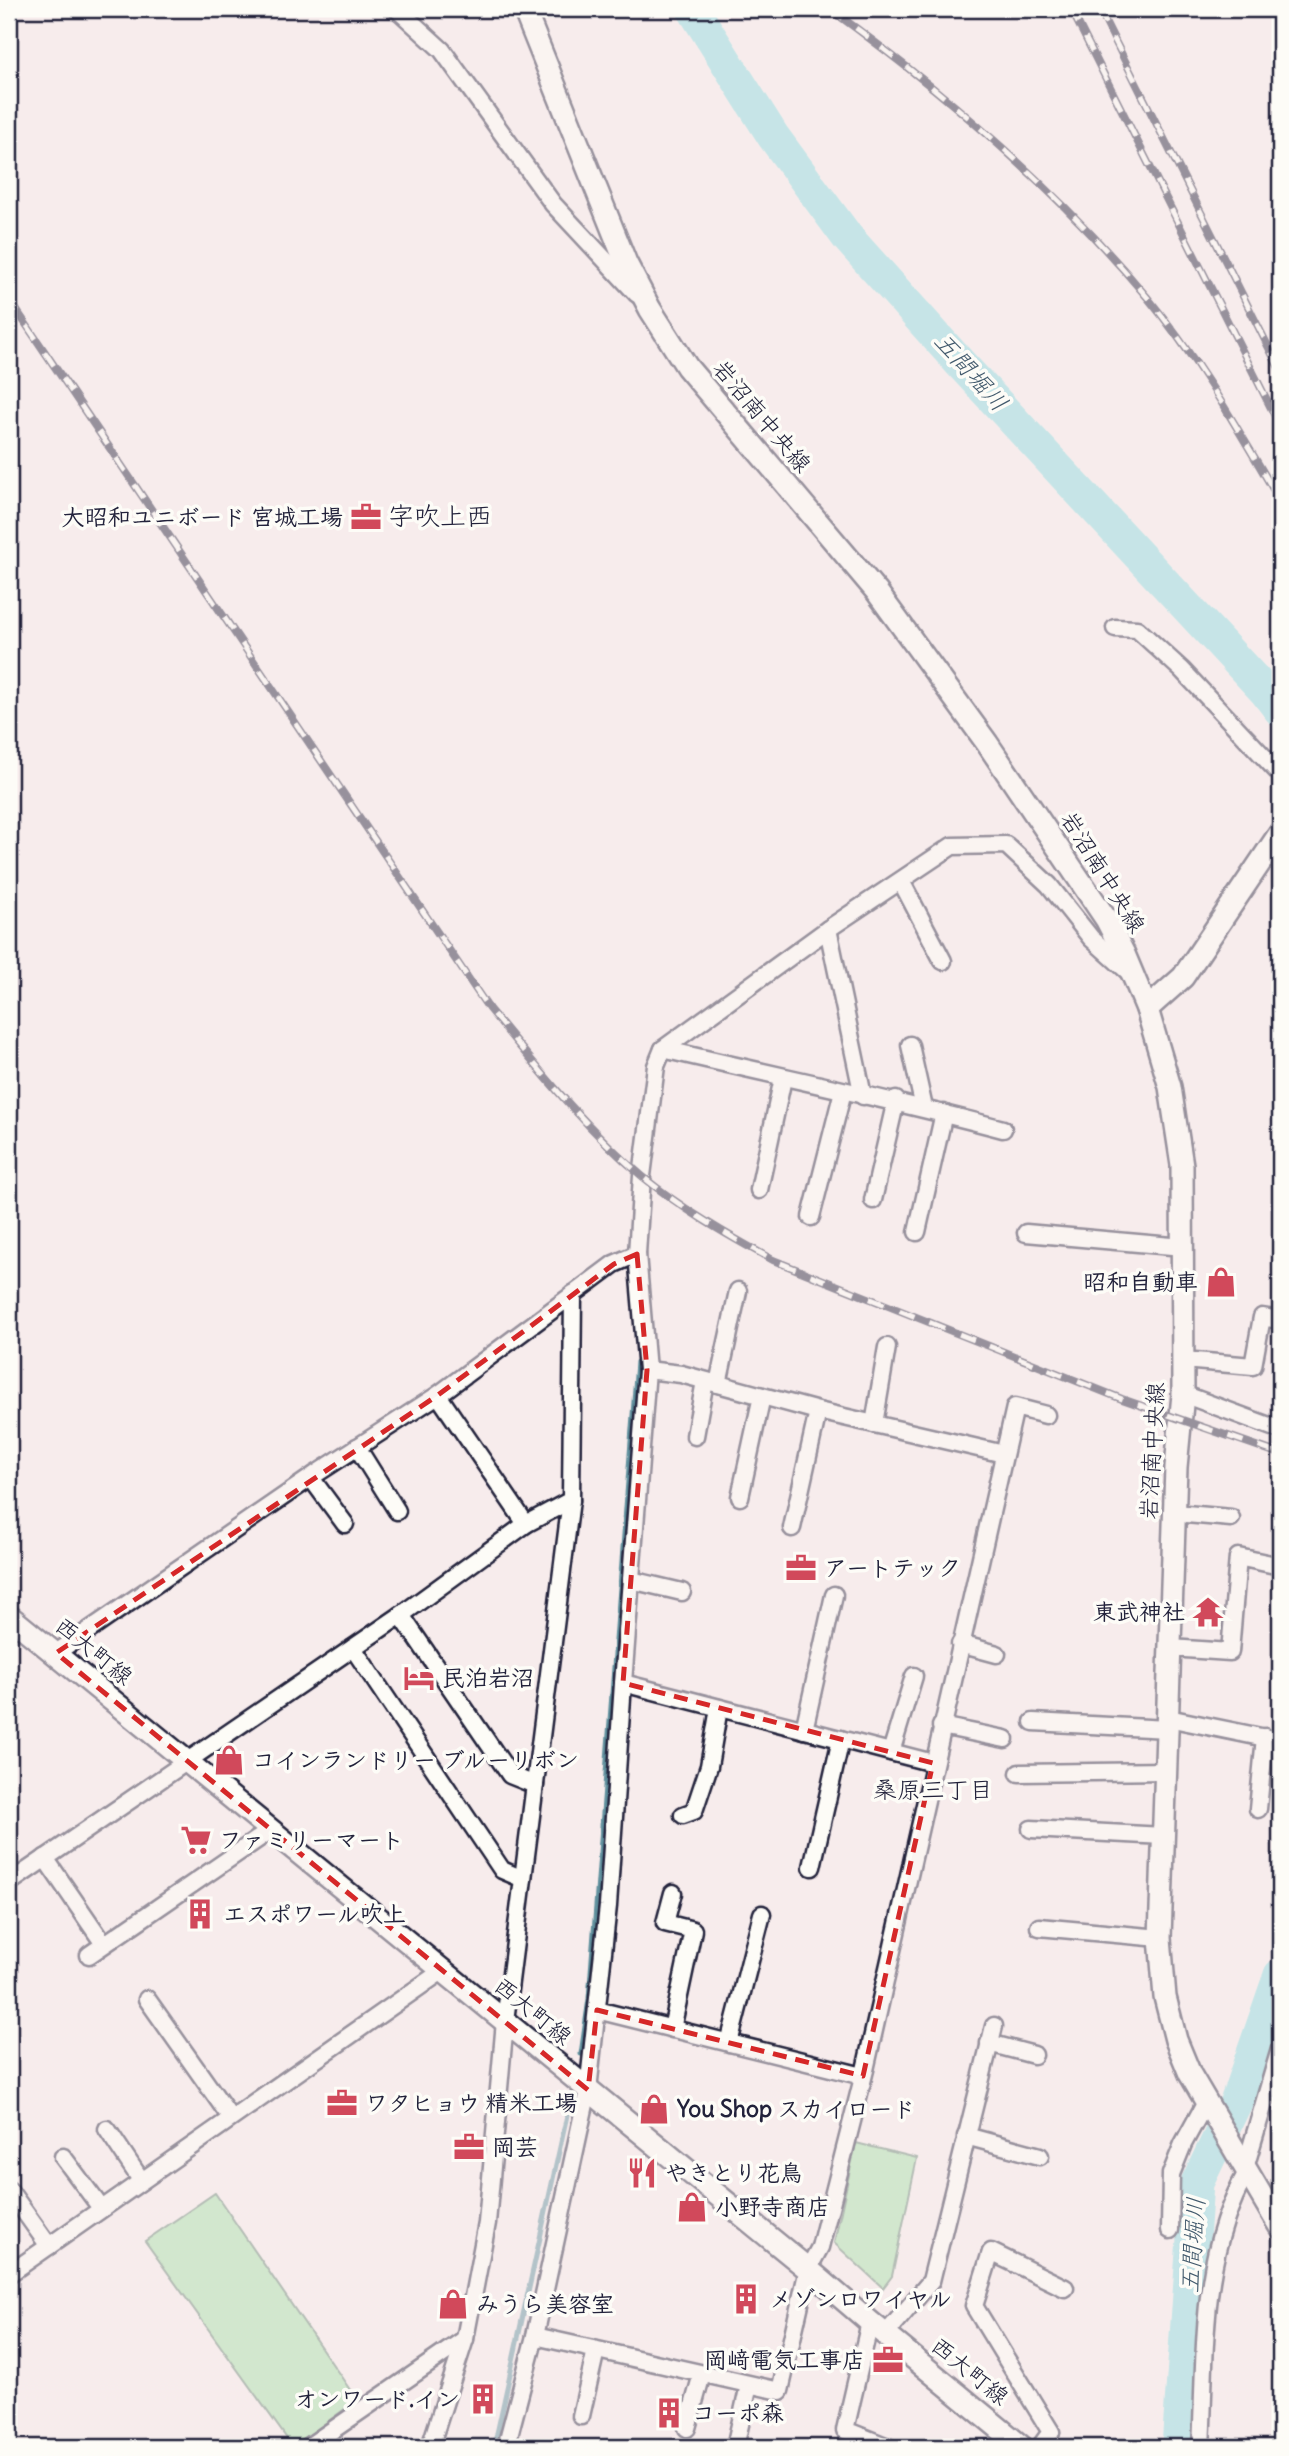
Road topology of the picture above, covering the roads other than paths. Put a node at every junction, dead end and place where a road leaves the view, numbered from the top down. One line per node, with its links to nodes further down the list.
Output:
1 (397, 9): 3 (street)
2 (524, 9): 3 (street, 岩沼南中央線)
3 (650, 309): 10 (street, 岩沼南中央線)
4 (1115, 628): 5 (street)
5 (1280, 774)
6 (1280, 833): 11 (street)
7 (901, 881): 8 (street); 9 (street); 10 (street)
8 (828, 929): 13 (street); 16 (street)
9 (943, 961)
10 (1133, 977): 11 (street, 岩沼南中央線)
11 (1147, 1009): 26 (street, 岩沼南中央線)
12 (910, 1045): 18 (street)
13 (663, 1049): 14 (street); 27 (street)
14 (783, 1078): 15 (street); 21 (street)
15 (843, 1091): 16 (street); 23 (street)
16 (863, 1096): 17 (street)
17 (896, 1100): 18 (street); 22 (street)
18 (924, 1108): 19 (street)
19 (944, 1113): 20 (street); 24 (street)
20 (1003, 1129)
21 (759, 1190)
22 (873, 1200)
23 (811, 1217)
24 (917, 1232)
25 (1026, 1233): 26 (street)
26 (1183, 1247): 32 (street, 岩沼南中央線)
27 (637, 1254): 29 (street); 33 (street)
28 (738, 1292): 34 (street)
29 (573, 1294): 36 (street); 47 (street)
30 (1280, 1320): 32 (street)
31 (887, 1347): 40 (street)
32 (1182, 1360): 35 (street, 岩沼南中央線)
33 (647, 1370): 34 (street); 55 (street)
34 (711, 1382): 37 (street); 42 (street)
35 (1183, 1394): 41 (street); 49 (street, 岩沼南中央線)
36 (438, 1395): 43 (street); 52 (street)
37 (762, 1396): 38 (street); 46 (street)
38 (818, 1411): 40 (street); 53 (street)
39 (1046, 1415): 44 (street)
40 (874, 1424): 44 (street)
41 (1280, 1430)
42 (695, 1436)
43 (357, 1447): 45 (street); 48 (street)
44 (1004, 1454): 60 (street)
45 (311, 1478): 51 (street); 63 (street)
46 (740, 1497)
47 (571, 1500): 52 (street); 80 (street)
48 (397, 1511)
49 (1175, 1513): 50 (street); 62 (street, 岩沼南中央線)
50 (1231, 1518)
51 (345, 1524)
52 (526, 1524): 58 (street)
53 (792, 1528)
54 (1280, 1566): 62 (street)
55 (631, 1580): 56 (street); 66 (street)
56 (682, 1591)
57 (834, 1595): 71 (street)
58 (401, 1615): 61 (street); 80 (street)
59 (9, 1616): 63 (street, 西大町線)
60 (960, 1643): 64 (street); 70 (street)
61 (353, 1648): 76 (street); 88 (street)
62 (1170, 1648): 69 (street, 岩沼南中央線)
63 (56, 1653): 76 (street, 西大町線)
64 (997, 1654)
65 (914, 1676): 75 (street)
66 (623, 1683): 67 (street); 98 (street)
67 (719, 1708): 71 (street); 82 (street)
68 (1033, 1722): 69 (street)
69 (1168, 1724): 74 (street); 78 (street, 岩沼南中央線)
70 (941, 1726): 73 (street); 77 (street)
71 (804, 1730): 72 (street)
72 (841, 1739): 75 (street); 87 (street)
73 (1005, 1739)
74 (1273, 1739): 81 (street)
75 (891, 1752): 77 (street)
76 (187, 1760): 84 (street, 西大町線); 86 (street)
77 (933, 1763): 107 (street)
78 (1166, 1771): 79 (street); 85 (street, 岩沼南中央線)
79 (1020, 1773)
80 (534, 1785): 88 (street)
81 (1258, 1810)
82 (683, 1815)
83 (1031, 1829): 85 (street)
84 (271, 1830): 94 (street); 96 (street, 西大町線)
85 (1164, 1836): 93 (street, 岩沼南中央線)
86 (45, 1858): 89 (street); 94 (street)
87 (812, 1867)
88 (523, 1879): 99 (street)
89 (9, 1883)
90 (673, 1893): 101 (street)
91 (762, 1914): 102 (street)
92 (1039, 1927): 93 (street)
93 (1160, 1938): 110 (street, 岩沼南中央線)
94 (104, 1944): 95 (street)
95 (89, 1955)
96 (443, 1971): 99 (street, 西大町線); 111 (street)
97 (147, 1998): 111 (street)
98 (597, 2010): 101 (street); 109 (street)
99 (505, 2021): 109 (street, 西大町線); 128 (street)
100 (993, 2026): 103 (street)
101 (672, 2029): 102 (street)
102 (729, 2043): 107 (street)
103 (989, 2043): 105 (street); 113 (street)
104 (1280, 2049): 108 (street)
105 (1034, 2055)
106 (181, 2065): 111 (street)
107 (863, 2076): 123 (street)
108 (1276, 2080): 116 (street)
109 (588, 2090): 123 (street, 西大町線); 127 (street)
110 (1209, 2107): 116 (street, 岩沼南中央線); 121 (street)
111 (226, 2121): 117 (street)
112 (107, 2129): 117 (street)
113 (966, 2136): 114 (street); 126 (street)
114 (1040, 2156)
115 (63, 2157): 119 (street)
116 (1244, 2168): 120 (street); 141 (street)
117 (141, 2180): 119 (street)
118 (9, 2190): 122 (street)
119 (102, 2208): 122 (street)
120 (1280, 2227)
121 (1170, 2230)
122 (49, 2246): 124 (street)
123 (808, 2269): 126 (street, 西大町線); 131 (street)
124 (9, 2274)
125 (1065, 2288): 140 (street)
126 (877, 2329): 138 (street); 139 (street, 西大町線)
127 (535, 2336): 129 (street); 136 (street)
128 (465, 2339): 134 (street); 135 (street)
129 (596, 2350): 130 (street); 132 (street)
130 (702, 2374): 131 (street); 133 (street)
131 (750, 2385): 137 (street)
132 (581, 2416)
133 (687, 2428)
134 (308, 2447)
135 (430, 2447)
136 (506, 2447)
137 (735, 2447)
138 (888, 2447)
139 (1023, 2447)
140 (1040, 2447)
141 (1201, 2447)

